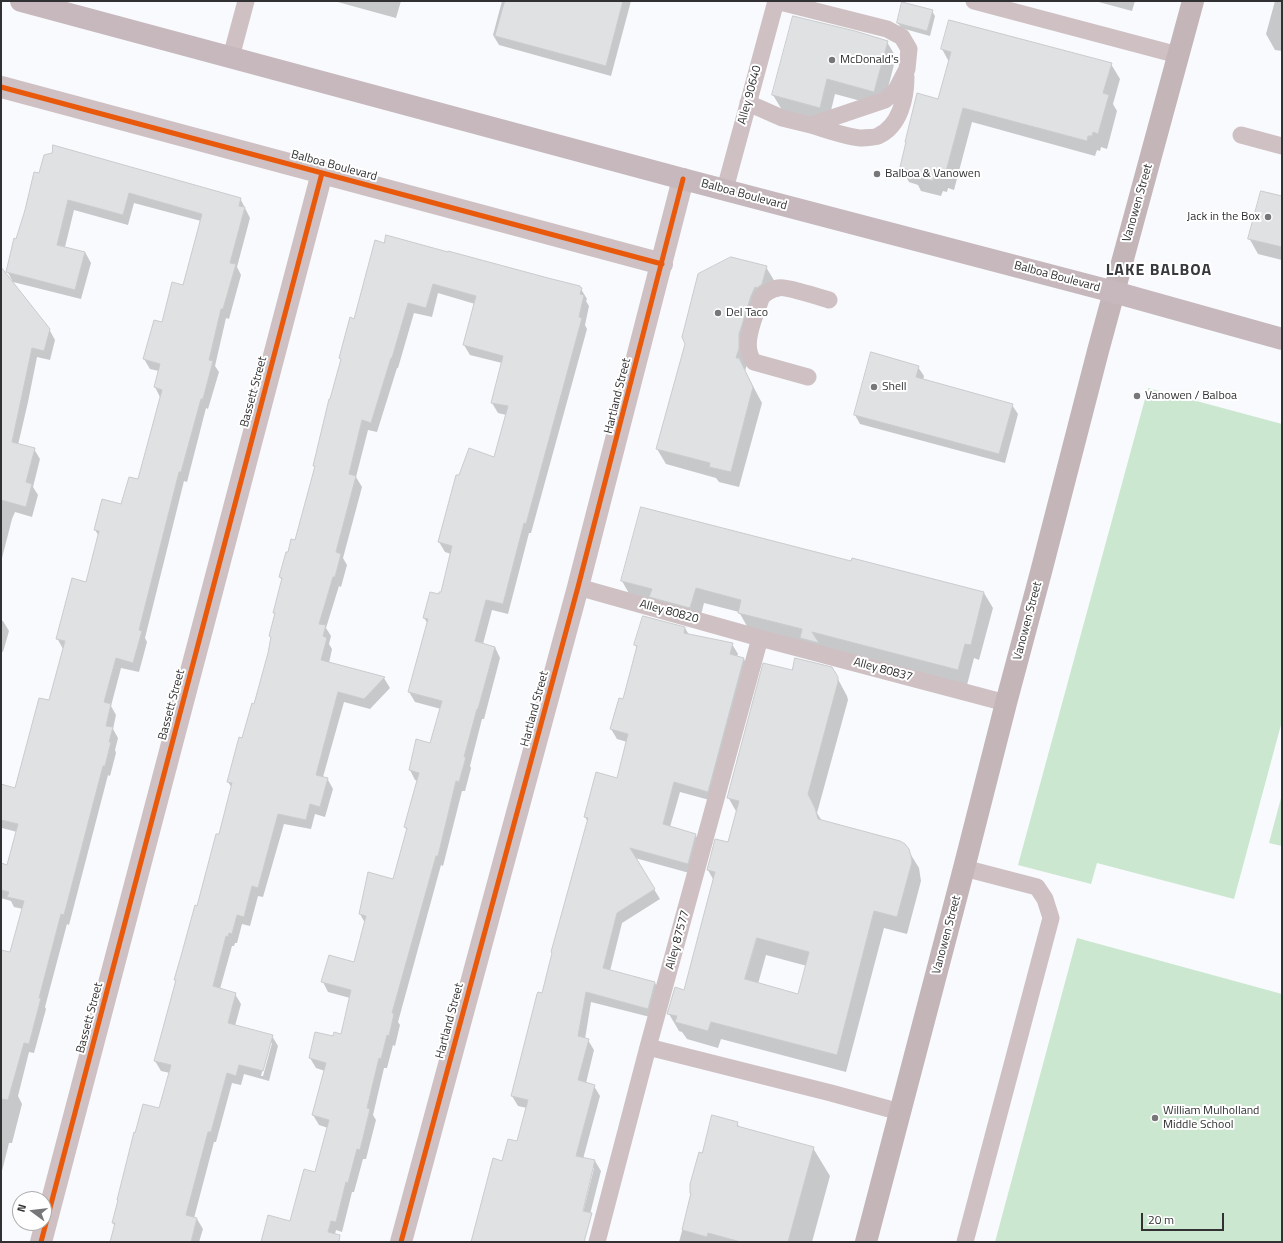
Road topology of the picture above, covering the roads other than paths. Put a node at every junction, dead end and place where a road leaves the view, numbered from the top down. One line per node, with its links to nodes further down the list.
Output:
1 (21, 1): 7 (main road, Balboa Boulevard)
2 (246, 1): 7 (lane)
3 (776, 1): 8 (lane); 10 (lane, Alley 90640)
4 (974, 1): 6 (lane)
5 (1193, 1): 6 (main road, Vanowen Street)
6 (1178, 55): 18 (main road, Vanowen Street)
7 (231, 57): 15 (main road, Balboa Boulevard)
8 (907, 69): 11 (lane); 11 (lane)
9 (1, 87): 14 (street, Balboa Boulevard)
10 (748, 104): 11 (lane); 16 (lane, Alley 90640)
11 (811, 125)
12 (1241, 135): 13 (lane)
13 (1282, 146)
14 (322, 173): 17 (street, Balboa Boulevard); 28 (street, Bassett Street)
15 (683, 179): 16 (main road, Balboa Boulevard); 17 (street, Hartland Street)
16 (725, 189): 18 (main road, Balboa Boulevard)
17 (662, 264): 22 (street, Hartland Street)
18 (1114, 292): 20 (main road, Balboa Boulevard); 24 (main road, Vanowen Street)
19 (829, 300): 21 (lane)
20 (1282, 339)
21 (808, 377)
22 (578, 587): 23 (lane, Alley 80820); 29 (street, Hartland Street)
23 (760, 638): 24 (lane, Alley 80837); 26 (lane, Alley 87577)
24 (1006, 703): 25 (main road, Vanowen Street)
25 (964, 868): 27 (main road, Vanowen Street); 32 (lane)
26 (648, 1047): 27 (lane); 30 (lane, Alley 87577)
27 (900, 1112): 31 (main road, Vanowen Street)
28 (41, 1242)
29 (401, 1242)
30 (597, 1242)
31 (866, 1242)
32 (965, 1242)

